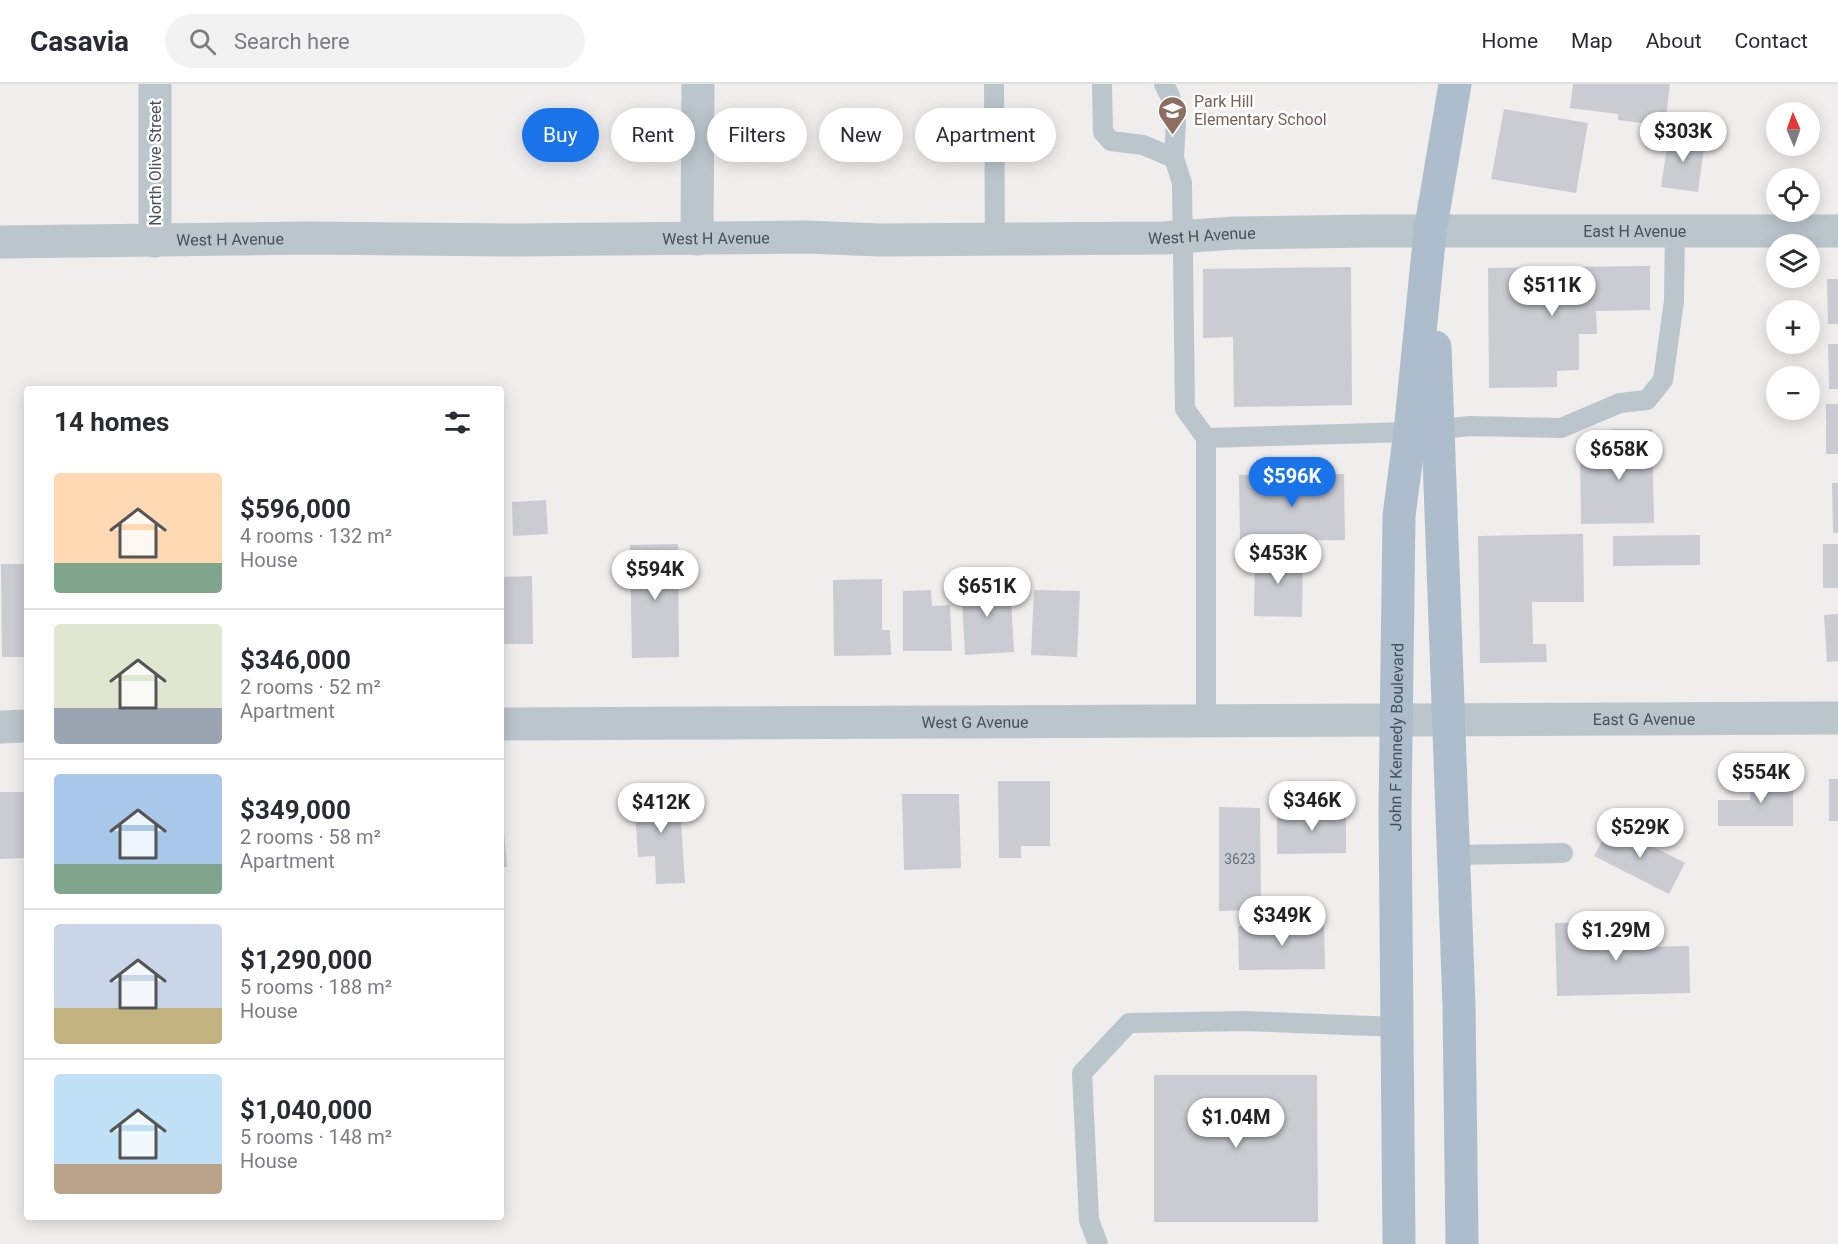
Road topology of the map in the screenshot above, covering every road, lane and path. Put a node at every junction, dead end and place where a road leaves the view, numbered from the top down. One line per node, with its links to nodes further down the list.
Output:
1 (155, 84): 15 (street, North Olive Street)
2 (698, 84): 12 (street)
3 (994, 84): 13 (lane)
4 (1102, 84): 7 (lane)
5 (1455, 84): 10 (main road, John F Kennedy Boulevard)
6 (1170, 88): 7 (lane)
7 (1174, 158): 11 (lane)
8 (1675, 231): 9 (street, East H Avenue); 10 (street, East H Avenue); 16 (lane)
9 (1838, 231)
10 (1430, 232): 11 (street, West H Avenue); 16 (main road, John F Kennedy Boulevard)
11 (1181, 237): 13 (street, West H Avenue); 17 (lane)
12 (697, 239): 13 (street, West H Avenue); 15 (street, West H Avenue)
13 (995, 239)
14 (0, 242): 15 (street, West H Avenue)
15 (155, 242)
16 (1424, 431): 17 (lane); 19 (main road, John F Kennedy Boulevard); 20 (main road, John F Kennedy Boulevard)
17 (1206, 438): 21 (lane)
18 (1838, 718): 19 (street, East G Avenue)
19 (1449, 719): 20 (street, West G Avenue); 26 (main road, John F Kennedy Boulevard)
20 (1397, 720): 21 (street, West G Avenue); 27 (main road, John F Kennedy Boulevard)
21 (1206, 721): 22 (street, West G Avenue)
22 (504, 724)
23 (0, 726): 24 (street)
24 (24, 726)
25 (1563, 853): 26 (lane)
26 (1454, 855): 30 (main road, John F Kennedy Boulevard)
27 (1397, 1026): 28 (lane); 29 (main road, John F Kennedy Boulevard)
28 (1098, 1244)
29 (1399, 1244)
30 (1462, 1244)

